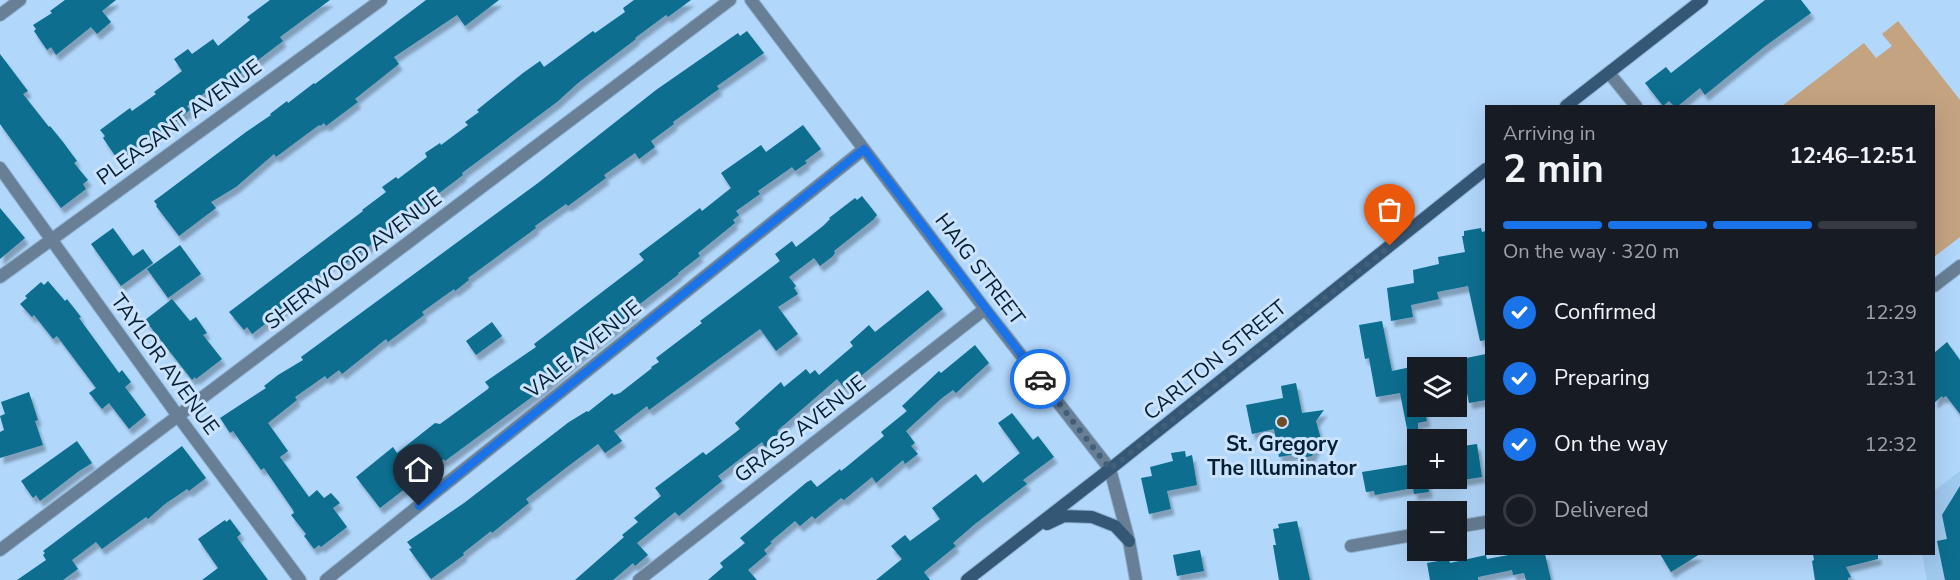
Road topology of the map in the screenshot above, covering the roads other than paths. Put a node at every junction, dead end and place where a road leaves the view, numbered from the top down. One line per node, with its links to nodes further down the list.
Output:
1 (20, 0): 6 (street)
2 (381, 0): 13 (street, PLEASANT AVENUE)
3 (730, 0): 18 (street, SHERWOOD AVENUE)
4 (751, 0): 10 (street, HAIG STREET)
5 (1702, 0): 7 (main road)
6 (0, 15)
7 (1609, 73): 8 (main road); 9 (street)
8 (1567, 105)
9 (1635, 105)
10 (864, 149): 17 (street, HAIG STREET); 28 (street, VALE AVENUE)
11 (0, 168): 13 (street, TAYLOR AVENUE)
12 (1485, 172): 19 (main road, CARLTON STREET)
13 (50, 239): 15 (street, PLEASANT AVENUE); 18 (street, TAYLOR AVENUE)
14 (1960, 266): 16 (street)
15 (0, 277)
16 (1935, 285)
17 (985, 309): 19 (street, HAIG STREET); 29 (street, GRASS AVENUE)
18 (178, 416): 26 (street, SHERWOOD AVENUE); 27 (street, TAYLOR AVENUE)
19 (1110, 469): 22 (main road, CARLTON STREET); 24 (street, HAIG STREET)
20 (1485, 522): 21 (street)
21 (1467, 525)
22 (1027, 533): 24 (main road); 30 (main road, CARLTON STREET)
23 (1407, 536): 25 (street)
24 (1129, 541): 31 (street, HAIG STREET)
25 (1351, 546)
26 (0, 550)
27 (300, 580)
28 (326, 580)
29 (639, 580)
30 (967, 580)
31 (1137, 580)

